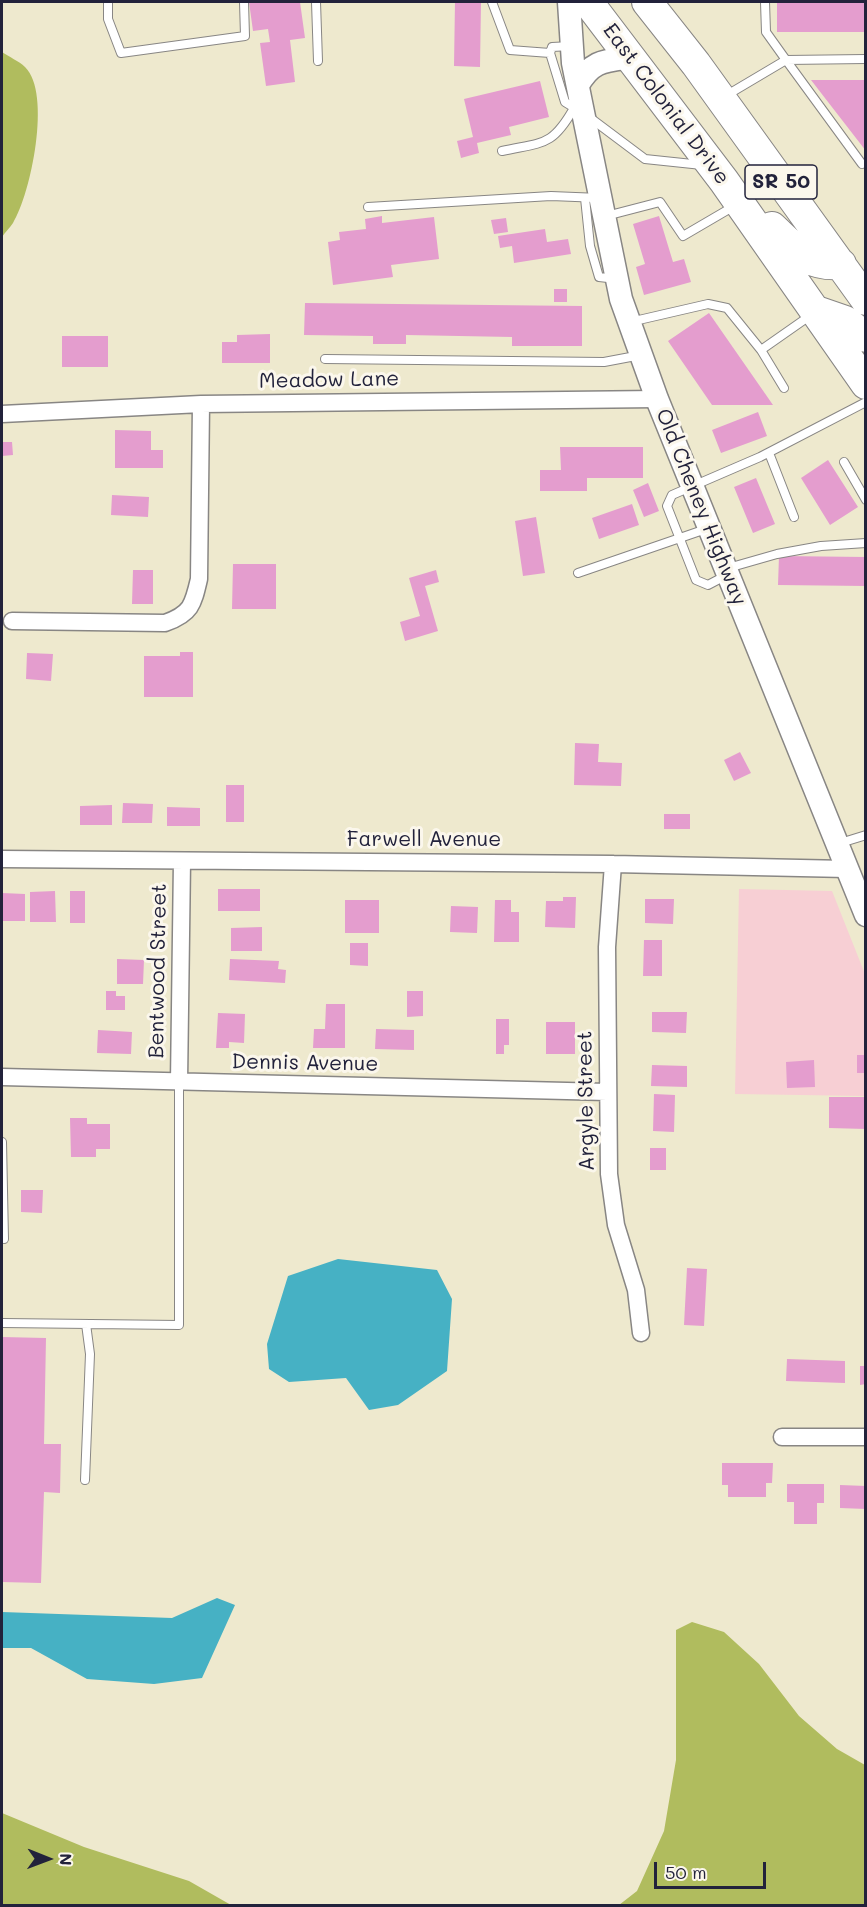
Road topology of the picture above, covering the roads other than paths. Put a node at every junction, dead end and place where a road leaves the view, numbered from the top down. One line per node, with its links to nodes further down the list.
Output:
1 (108, 2): 2 (lane)
2 (244, 2)
3 (316, 2): 14 (lane)
4 (492, 2): 10 (lane)
5 (569, 2): 9 (street, Old Cheney Highway)
6 (588, 2): 11 (highway, East Colonial Drive / SR 50)
7 (647, 2): 16 (highway, SR 50)
8 (765, 2): 13 (lane)
9 (572, 46): 10 (lane); 15 (street, Old Cheney Highway)
10 (550, 53): 17 (lane)
11 (632, 57): 15 (street); 20 (highway, East Colonial Drive / SR 50)
12 (866, 59): 13 (lane)
13 (786, 60): 16 (lane); 19 (lane)
14 (318, 61)
15 (578, 85): 17 (street, Old Cheney Highway)
16 (721, 99): 23 (highway, SR 50)
17 (579, 111): 18 (lane); 20 (lane); 21 (street, Old Cheney Highway)
18 (502, 151)
19 (862, 164)
20 (725, 184): 21 (lane); 23 (highway); 25 (highway, East Colonial Drive / SR 50)
21 (597, 204): 22 (lane); 26 (street, Old Cheney Highway)
22 (368, 207)
23 (841, 264): 24 (highway, SR 50)
24 (866, 300)
25 (816, 311): 27 (highway); 28 (lane); 31 (highway, East Colonial Drive / SR 50)
26 (629, 322): 28 (lane); 29 (street, Old Cheney Highway)
27 (866, 337)
28 (761, 350): 32 (lane)
29 (642, 355): 30 (lane); 33 (street, Old Cheney Highway)
30 (325, 359)
31 (866, 384)
32 (784, 388)
33 (657, 399): 35 (street, Meadow Lane); 39 (street, Old Cheney Highway)
34 (866, 402): 37 (lane)
35 (201, 404): 36 (street, Meadow Lane); 47 (street)
36 (2, 414)
37 (769, 453): 39 (lane); 41 (lane)
38 (844, 462): 40 (lane)
39 (692, 485): 42 (street, Old Cheney Highway); 43 (lane)
40 (866, 500)
41 (794, 517)
42 (710, 528): 43 (lane); 45 (street, Old Cheney Highway)
43 (679, 540): 45 (lane); 46 (lane)
44 (866, 543): 45 (lane)
45 (727, 572): 49 (street, Old Cheney Highway)
46 (578, 573)
47 (12, 621)
48 (866, 835): 49 (lane)
49 (837, 844): 53 (street, Old Cheney Highway)
50 (2, 859): 51 (street, Farwell Avenue)
51 (182, 861): 52 (street, Farwell Avenue); 56 (street, Bentwood Street)
52 (613, 864): 53 (street, Farwell Avenue); 57 (street, Argyle Street)
53 (847, 869): 54 (street, Old Cheney Highway)
54 (866, 915)
55 (2, 1077): 56 (street, Dennis Avenue)
56 (179, 1082): 57 (street, Dennis Avenue); 61 (lane)
57 (608, 1092): 62 (street, Argyle Street)
58 (2, 1142): 59 (lane)
59 (4, 1239)
60 (2, 1323): 61 (lane)
61 (86, 1324): 65 (lane)
62 (641, 1334)
63 (782, 1437): 64 (street)
64 (866, 1437)
65 (85, 1480)

